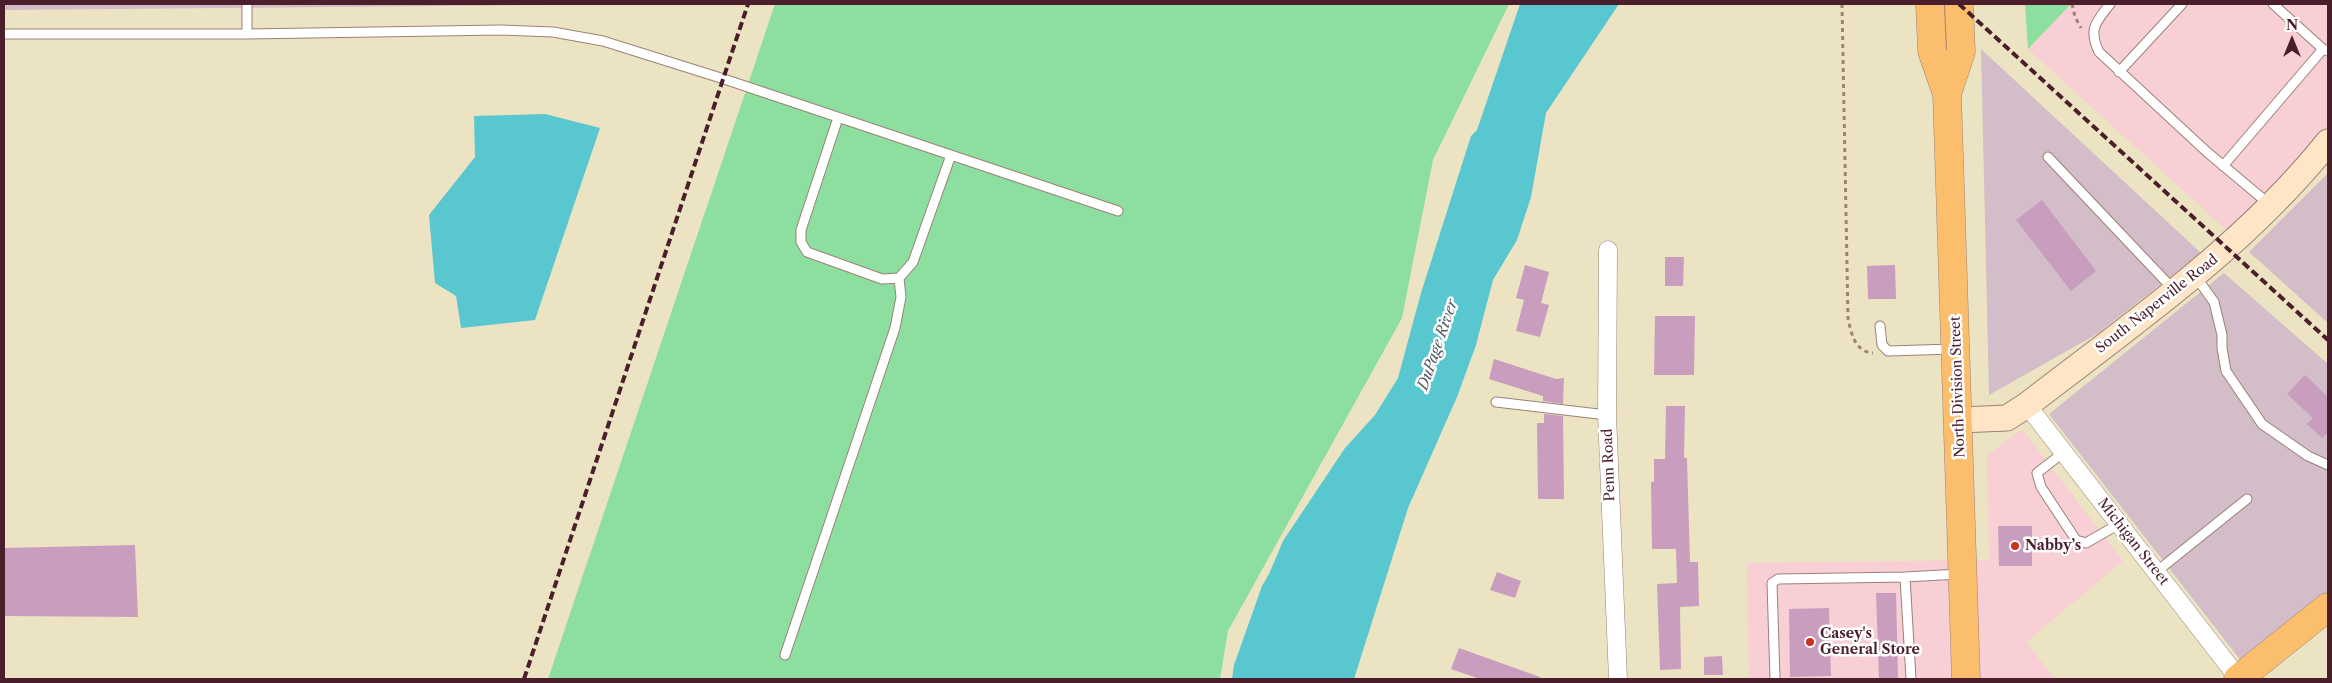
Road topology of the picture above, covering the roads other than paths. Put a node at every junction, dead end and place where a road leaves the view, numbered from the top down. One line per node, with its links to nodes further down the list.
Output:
1 (247, 4): 8 (lane)
2 (1930, 4): 11 (main road, North Division Street)
3 (1959, 4): 11 (main road, North Division Street)
4 (2110, 4): 10 (lane)
5 (2182, 4): 10 (lane)
6 (2273, 4): 9 (lane)
7 (4, 34): 8 (lane)
8 (247, 34): 12 (lane)
9 (2325, 50): 16 (lane)
10 (2119, 72): 16 (lane)
11 (1947, 94): 24 (main road, North Division Street)
12 (838, 118): 14 (lane); 21 (lane)
13 (2327, 145): 17 (main road, South Naperville Road)
14 (951, 155): 18 (lane); 21 (lane)
15 (2048, 157): 22 (lane)
16 (2223, 166): 17 (lane)
17 (2271, 205): 20 (main road, South Naperville Road)
18 (1118, 210)
19 (1608, 250): 27 (street, Penn Road)
20 (2195, 274): 22 (main road, South Naperville Road); 30 (lane)
21 (899, 278): 37 (lane)
22 (2175, 291): 26 (main road, South Naperville Road)
23 (1880, 326): 24 (lane)
24 (1956, 349): 28 (main road, North Division Street)
25 (1496, 402): 27 (lane)
26 (2027, 405): 28 (main road, South Naperville Road); 29 (street, Michigan Street)
27 (1607, 415): 39 (street, Penn Road)
28 (1959, 420): 34 (main road, North Division Street)
29 (2064, 452): 32 (street, Michigan Street); 32 (lane)
30 (2328, 465)
31 (2247, 499): 33 (lane)
32 (2119, 524): 33 (street, Michigan Street)
33 (2156, 572): 38 (street, Michigan Street)
34 (1963, 574): 35 (lane); 42 (main road, North Division Street)
35 (1906, 576): 40 (lane); 41 (lane)
36 (2328, 607): 38 (main road)
37 (785, 655)
38 (2247, 677)
39 (1618, 679)
40 (1775, 679)
41 (1911, 679)
42 (1966, 679)

